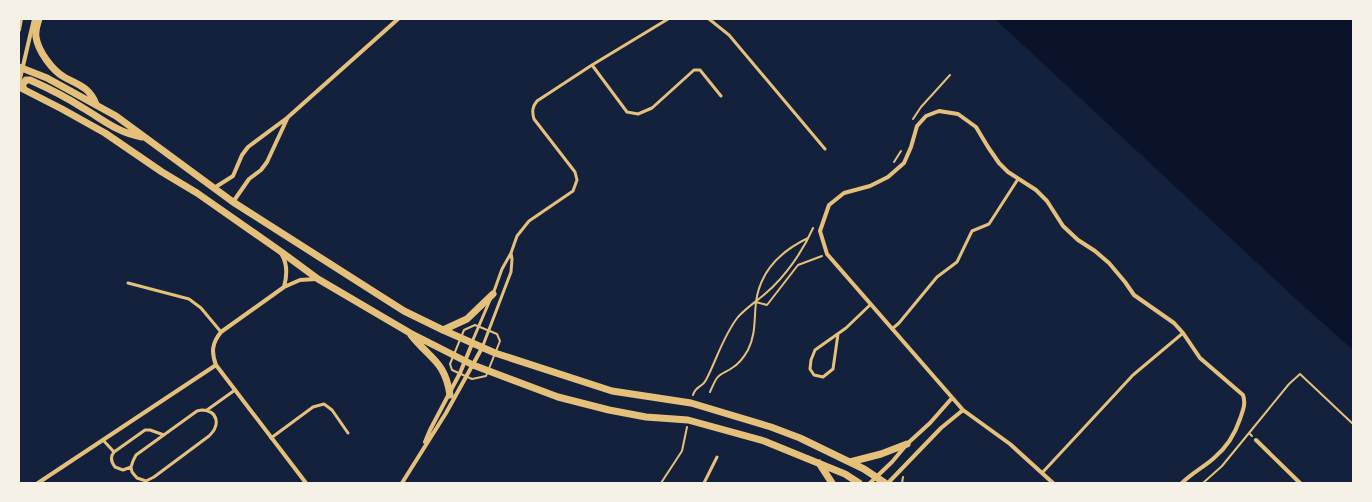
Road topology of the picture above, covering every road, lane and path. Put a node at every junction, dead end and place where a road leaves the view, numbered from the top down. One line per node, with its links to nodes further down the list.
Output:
1 (21, 19): 7 (street)
2 (34, 19): 9 (street)
3 (39, 19): 12 (street)
4 (398, 19): 13 (street)
5 (668, 19): 8 (lane)
6 (709, 19): 15 (lane)
7 (19, 30)
8 (592, 65): 11 (lane); 23 (lane)
9 (20, 69): 10 (street); 12 (street)
10 (21, 87): 14 (street); 18 (street)
11 (721, 96)
12 (96, 104): 14 (street)
13 (287, 118): 17 (street); 20 (street)
14 (144, 137): 17 (street)
15 (825, 149)
16 (1018, 179): 24 (street); 31 (lane); 35 (street)
17 (214, 188): 19 (street)
18 (197, 193): 19 (street); 22 (street)
19 (221, 194): 20 (street)
20 (233, 202): 32 (street)
21 (808, 238): 29 (path)
22 (280, 251): 25 (street); 27 (street)
23 (510, 253): 28 (lane); 38 (lane)
24 (827, 254): 29 (path); 30 (street)
25 (318, 279): 27 (street); 34 (street)
26 (128, 283): 33 (lane)
27 (284, 287): 33 (street)
28 (493, 294): 32 (street); 37 (lane)
29 (756, 302): 43 (path)
30 (870, 305): 31 (street); 36 (lane)
31 (892, 329): 45 (street)
32 (443, 330): 37 (street)
33 (221, 332): 40 (street)
34 (410, 333): 39 (street); 44 (street)
35 (1183, 333): 63 (lane); 75 (street)
36 (838, 334): 36 (lane)
37 (472, 344): 38 (street); 39 (street)
38 (482, 348): 41 (street); 60 (street)
39 (465, 361): 41 (street); 44 (street)
40 (216, 365): 42 (street); 54 (street)
41 (473, 365): 48 (street); 58 (street)
42 (235, 390): 46 (lane); 53 (street)
43 (710, 392)
44 (450, 395): 58 (street)
45 (952, 398): 47 (street); 56 (street)
46 (207, 410): 52 (lane); 62 (lane)
47 (963, 410): 63 (street); 73 (street)
48 (688, 420): 61 (street); 68 (path)
49 (1353, 424): 51 (path)
50 (348, 433): 53 (lane)
51 (1248, 433): 55 (path); 76 (path)
52 (164, 435): 57 (lane); 62 (lane)
53 (271, 438): 66 (street)
54 (103, 440): 57 (lane); 65 (street)
55 (1256, 440): 77 (street)
56 (907, 444): 60 (street); 64 (street)
57 (114, 452): 62 (lane)
58 (420, 453): 67 (street)
59 (717, 457): 69 (lane)
60 (850, 462): 64 (street)
61 (819, 463): 70 (street); 71 (street)
62 (131, 467)
63 (1042, 473): 74 (street)
64 (877, 477): 72 (street); 73 (street)
65 (38, 483)
66 (306, 483)
67 (402, 483)
68 (661, 483)
69 (704, 483)
70 (832, 483)
71 (859, 483)
72 (870, 483)
73 (886, 483)
74 (1053, 483)
75 (1182, 483)
76 (1203, 483)
77 (1300, 483)

